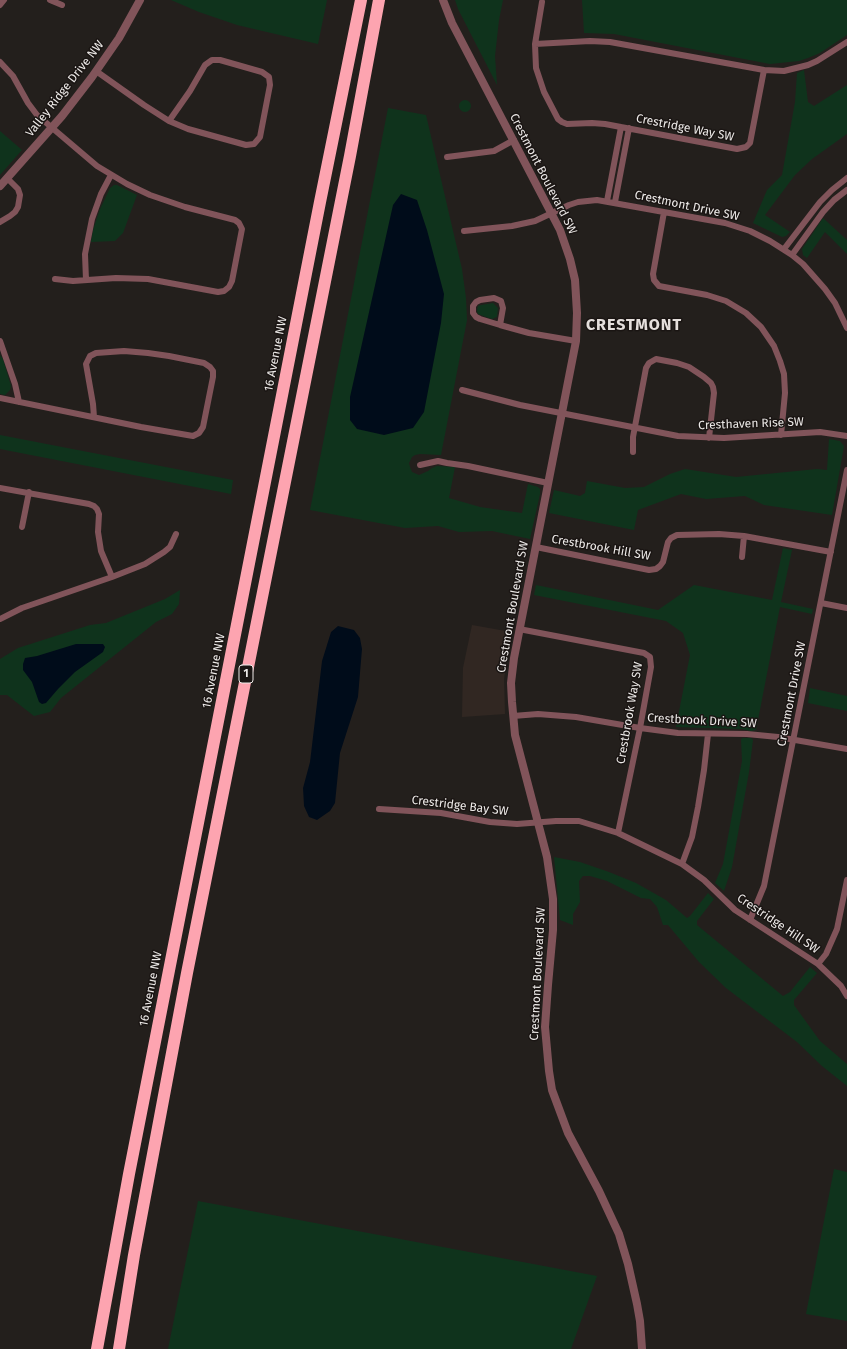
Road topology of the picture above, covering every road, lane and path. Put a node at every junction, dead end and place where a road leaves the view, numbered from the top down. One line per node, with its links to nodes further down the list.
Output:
1 (4, 0): 8 (street)
2 (50, 0): 9 (street)
3 (140, 0): 14 (street, Valley Ridge Drive NW)
4 (379, 0): 80 (highway, 1)
5 (443, 0): 19 (street, Crestmont Boulevard SW)
6 (361, 2): 79 (highway, 16 Avenue NW / 1)
7 (542, 2): 11 (street, Crestridge Way SW)
8 (0, 5)
9 (62, 5)
10 (847, 42): 13 (street)
11 (535, 44): 13 (street); 16 (street, Crestridge Way SW)
12 (0, 62): 17 (street)
13 (764, 70): 18 (street, Crestridge Way SW)
14 (96, 71): 15 (street); 17 (street, Valley Ridge Drive NW)
15 (169, 121): 15 (street)
16 (621, 127): 18 (street, Crestridge Way SW); 26 (street)
17 (52, 128): 21 (street); 22 (street, Valley Ridge Drive NW)
18 (630, 128): 27 (street)
19 (514, 140): 20 (street); 29 (street, Crestmont Boulevard SW)
20 (448, 157)
21 (111, 175): 35 (street); 35 (street)
22 (7, 178): 24 (street, Valley Ridge Drive NW); 30 (street)
23 (846, 180): 32 (street)
24 (0, 186)
25 (847, 190): 33 (street)
26 (607, 201): 27 (street, Crestmont Drive SW); 29 (street, Crestmont Drive SW)
27 (615, 202): 28 (street, Crestmont Drive SW)
28 (664, 212): 32 (street, Crestmont Drive SW); 46 (street)
29 (552, 213): 31 (street, Crestmont Drive SW); 39 (street, Crestmont Boulevard SW)
30 (0, 222)
31 (464, 231)
32 (784, 249): 33 (street, Crestmont Drive SW)
33 (792, 255): 37 (street, Crestmont Drive SW)
34 (55, 279): 35 (street)
35 (86, 280)
36 (500, 325): 36 (street); 39 (street)
37 (847, 328)
38 (0, 341): 42 (street)
39 (576, 342): 43 (street, Crestmont Boulevard SW)
40 (462, 390): 43 (street, Cresthaven Rise SW)
41 (0, 398): 42 (street)
42 (19, 402): 44 (street)
43 (562, 414): 45 (street, Cresthaven Rise SW); 52 (street, Crestmont Boulevard SW)
44 (94, 417): 44 (street)
45 (635, 428): 48 (street, Cresthaven Rise SW); 48 (street); 49 (street)
46 (781, 435): 47 (street, Cresthaven Rise SW); 48 (street, Cresthaven Rise SW)
47 (847, 436)
48 (709, 438)
49 (633, 452)
50 (420, 465): 52 (street)
51 (847, 470): 59 (street, Crestmont Drive SW)
52 (548, 484): 58 (street, Crestmont Boulevard SW)
53 (0, 488): 54 (street)
54 (29, 492): 55 (street); 61 (street)
55 (22, 527)
56 (176, 534): 61 (street)
57 (744, 536): 58 (street, Crestbrook Hill SW); 59 (street, Crestbrook Hill SW); 60 (street)
58 (536, 547): 65 (street, Crestmont Boulevard SW)
59 (831, 552): 62 (street, Crestmont Drive SW)
60 (742, 557)
61 (112, 577): 64 (street)
62 (821, 603): 63 (street); 69 (street, Crestmont Drive SW)
63 (847, 608)
64 (0, 618)
65 (519, 629): 66 (street, Crestmont Boulevard SW); 67 (street, Crestbrook Way SW)
66 (513, 716): 67 (street, Crestbrook Drive SW); 72 (street, Crestmont Boulevard SW)
67 (640, 728): 68 (street, Crestbrook Drive SW); 73 (street, Crestbrook Way SW)
68 (708, 734): 69 (street, Crestbrook Drive SW); 74 (street)
69 (794, 739): 70 (street, Crestbrook Drive SW); 76 (street, Crestmont Drive SW)
70 (847, 749)
71 (379, 809): 72 (street, Crestridge Bay SW)
72 (538, 823): 73 (street, Crestridge Hill SW); 81 (street, Crestmont Boulevard SW)
73 (618, 833): 74 (street, Crestridge Hill SW)
74 (682, 864): 76 (street, Crestridge Hill SW)
75 (847, 880): 77 (street)
76 (750, 920): 77 (street, Crestridge Hill SW)
77 (818, 964): 78 (street, Crestridge Hill SW)
78 (847, 996)
79 (97, 1349)
80 (119, 1349)
81 (642, 1349)

